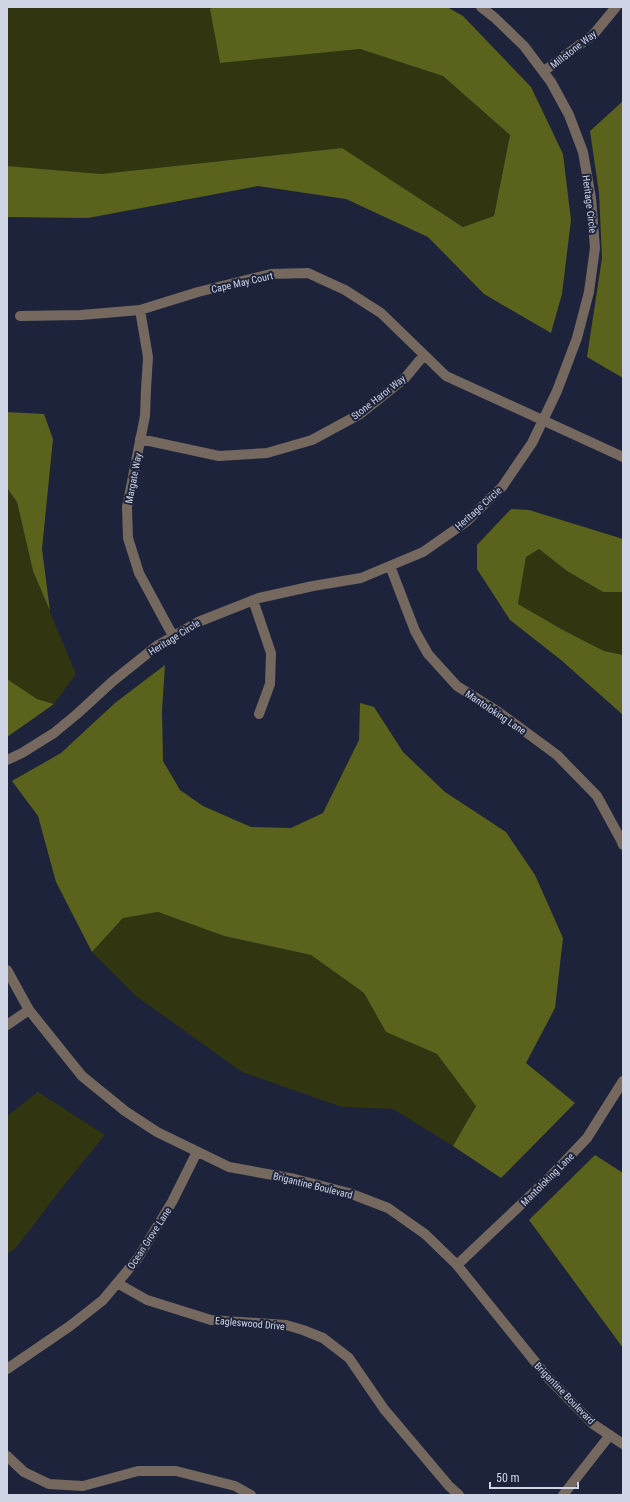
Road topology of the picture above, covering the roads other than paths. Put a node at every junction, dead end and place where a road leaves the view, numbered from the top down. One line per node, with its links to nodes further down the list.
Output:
1 (481, 7): 3 (street, Heritage Circle)
2 (616, 7): 3 (street, Millstone Way)
3 (544, 71): 7 (street, Heritage Circle)
4 (140, 310): 5 (street, Cape May Court); 6 (street, Cape May Court); 8 (street, Margate Way)
5 (20, 316)
6 (424, 354): 7 (street, Cape May Court); 8 (street, Stone Haror Way)
7 (543, 420): 9 (street, Cape May Court); 10 (street, Heritage Circle)
8 (140, 439): 12 (street, Margate Way)
9 (623, 457)
10 (390, 566): 11 (street, Heritage Circle); 15 (street, Mantoloking Lane)
11 (253, 600): 12 (street, Heritage Circle); 13 (street)
12 (173, 636): 14 (street, Heritage Circle)
13 (259, 714)
14 (7, 760)
15 (623, 845)
16 (7, 970): 17 (street, Brigantine Boulevard)
17 (29, 1010): 18 (street); 20 (street, Brigantine Boulevard)
18 (7, 1025)
19 (623, 1084): 21 (street, Mantoloking Lane)
20 (197, 1152): 21 (street, Brigantine Boulevard); 22 (street, Ocean Grove Lane)
21 (457, 1266): 24 (street, Brigantine Boulevard)
22 (117, 1283): 23 (street, Ocean Grove Lane); 28 (street, Eagleswood Drive)
23 (7, 1369)
24 (610, 1435): 25 (street, Brigantine Boulevard); 29 (street)
25 (623, 1444)
26 (7, 1456): 27 (street)
27 (251, 1495)
28 (459, 1495)
29 (563, 1495)

